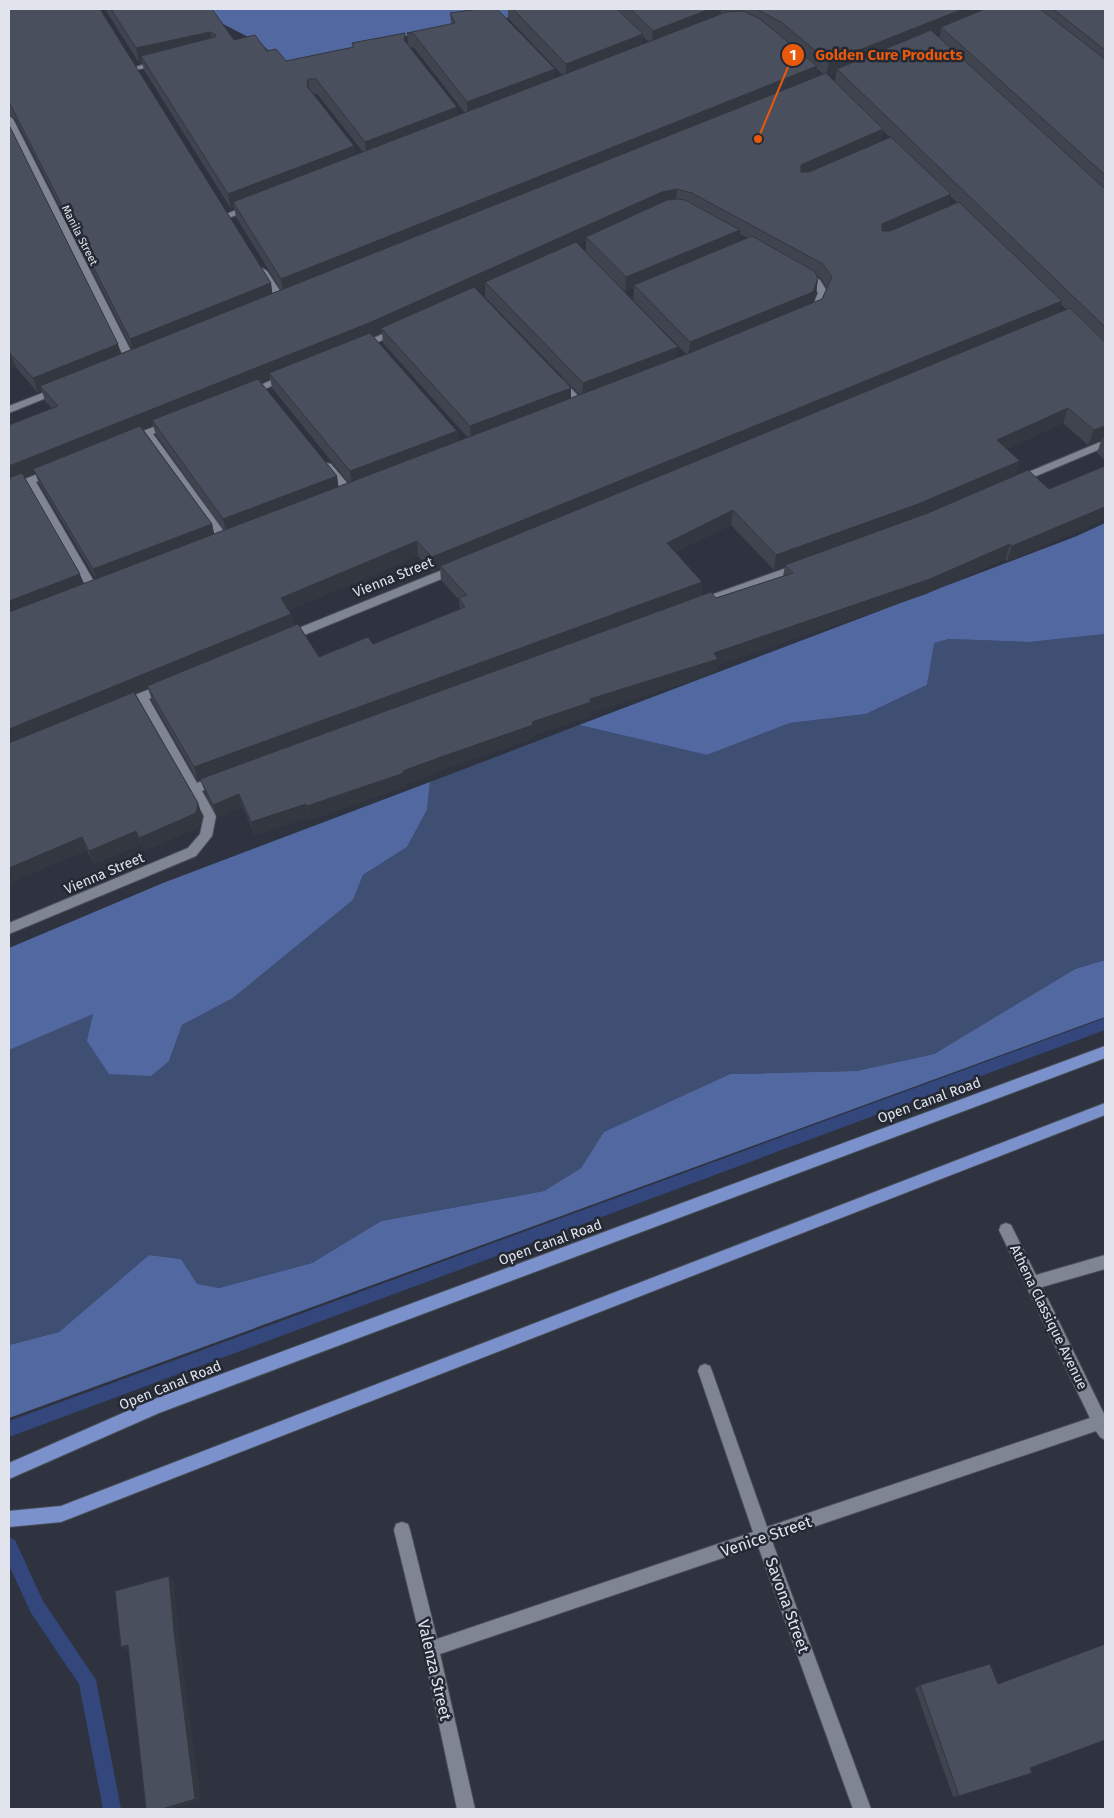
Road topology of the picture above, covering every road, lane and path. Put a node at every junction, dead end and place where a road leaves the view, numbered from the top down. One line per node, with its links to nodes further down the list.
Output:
1 (130, 59): 3 (street)
2 (164, 61): 3 (street)
3 (136, 68): 4 (street)
4 (141, 76)
5 (9, 120): 16 (street, Manila Street)
6 (255, 205): 8 (street)
7 (223, 207): 8 (street)
8 (228, 215): 9 (street)
9 (233, 224)
10 (260, 266): 12 (street)
11 (792, 268): 13 (street)
12 (290, 297)
13 (798, 318)
14 (408, 326): 15 (street)
15 (348, 351)
16 (131, 361)
17 (548, 370): 21 (street)
18 (297, 372): 20 (street)
19 (70, 385): 22 (street)
20 (236, 397)
21 (581, 404)
22 (9, 410)
23 (183, 419): 24 (street)
24 (148, 433): 26 (street); 33 (street)
25 (1105, 442): 30 (street)
26 (120, 444)
27 (318, 455): 32 (street)
28 (57, 470): 29 (street)
29 (30, 480): 31 (street); 36 (street)
30 (1008, 485)
31 (9, 489)
32 (349, 493)
33 (224, 540)
34 (472, 561): 38 (street, Vienna Street)
35 (807, 564): 37 (street)
36 (94, 590)
37 (687, 608)
38 (279, 640)
39 (178, 682): 40 (street)
40 (142, 697): 41 (street); 43 (street)
41 (115, 708)
42 (231, 775): 43 (street)
43 (194, 788): 44 (street, Vienna Street)
44 (9, 929)
45 (1105, 1052): 52 (main road, Open Canal Road)
46 (1105, 1110): 53 (main road)
47 (1006, 1230): 49 (street, Athena Classique Avenue)
48 (1105, 1262): 49 (street)
49 (1032, 1283): 51 (street, Athena Classique Avenue)
50 (706, 1371): 55 (street, Savona Street)
51 (1103, 1427): 55 (street, Venice Street)
52 (9, 1471)
53 (9, 1519)
54 (402, 1530): 56 (street, Valenza Street)
55 (763, 1537): 56 (street, Venice Street); 58 (street, Savona Street)
56 (432, 1649): 57 (street, Valenza Street)
57 (466, 1809)
58 (862, 1809)

